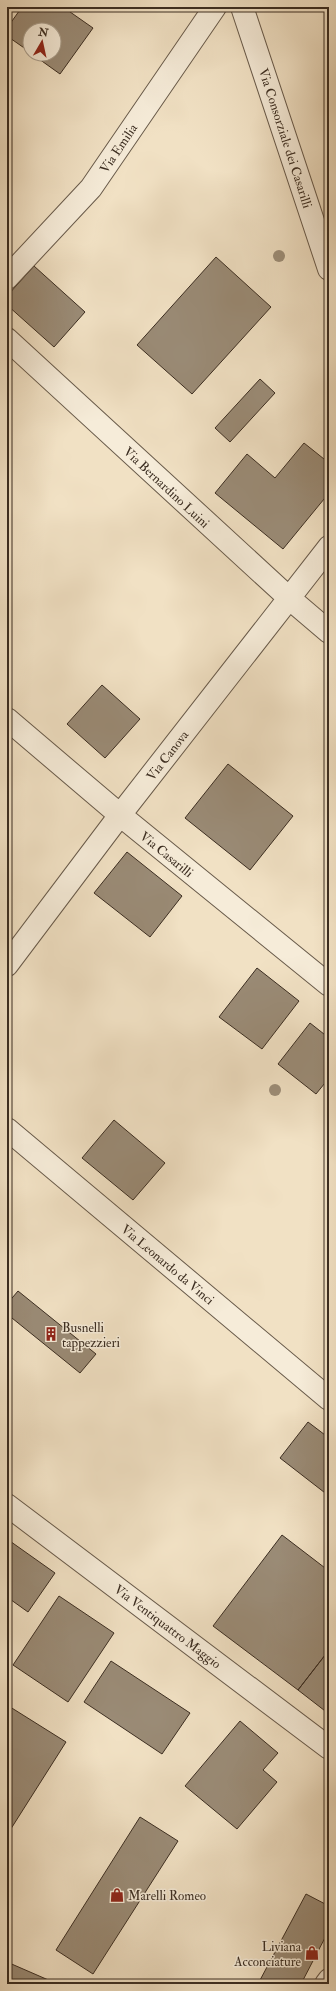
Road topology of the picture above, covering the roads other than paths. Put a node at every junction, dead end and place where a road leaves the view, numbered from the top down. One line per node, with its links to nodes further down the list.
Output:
1 (215, 7): 4 (street, Via Emilia)
2 (242, 7): 3 (street, Via Consorziale dei Casarilli)
3 (329, 269)
4 (7, 278)
5 (7, 339): 7 (street, Via Bernardino Luini)
6 (329, 548): 7 (street, Via Canova)
7 (289, 598): 8 (street, Via Bernardino Luini); 10 (street, Via Canova)
8 (329, 632)
9 (7, 719): 10 (street, Via Casarilli)
10 (120, 815): 11 (street, Via Canova); 12 (street, Via Casarilli)
11 (7, 965)
12 (329, 985)
13 (7, 1129): 14 (street, Via Leonardo da Vinci)
14 (329, 1399)
15 (7, 1505): 16 (street, Via Ventiquattro Maggio)
16 (329, 1748)
17 (329, 1980): 18 (street)
18 (326, 1984)

